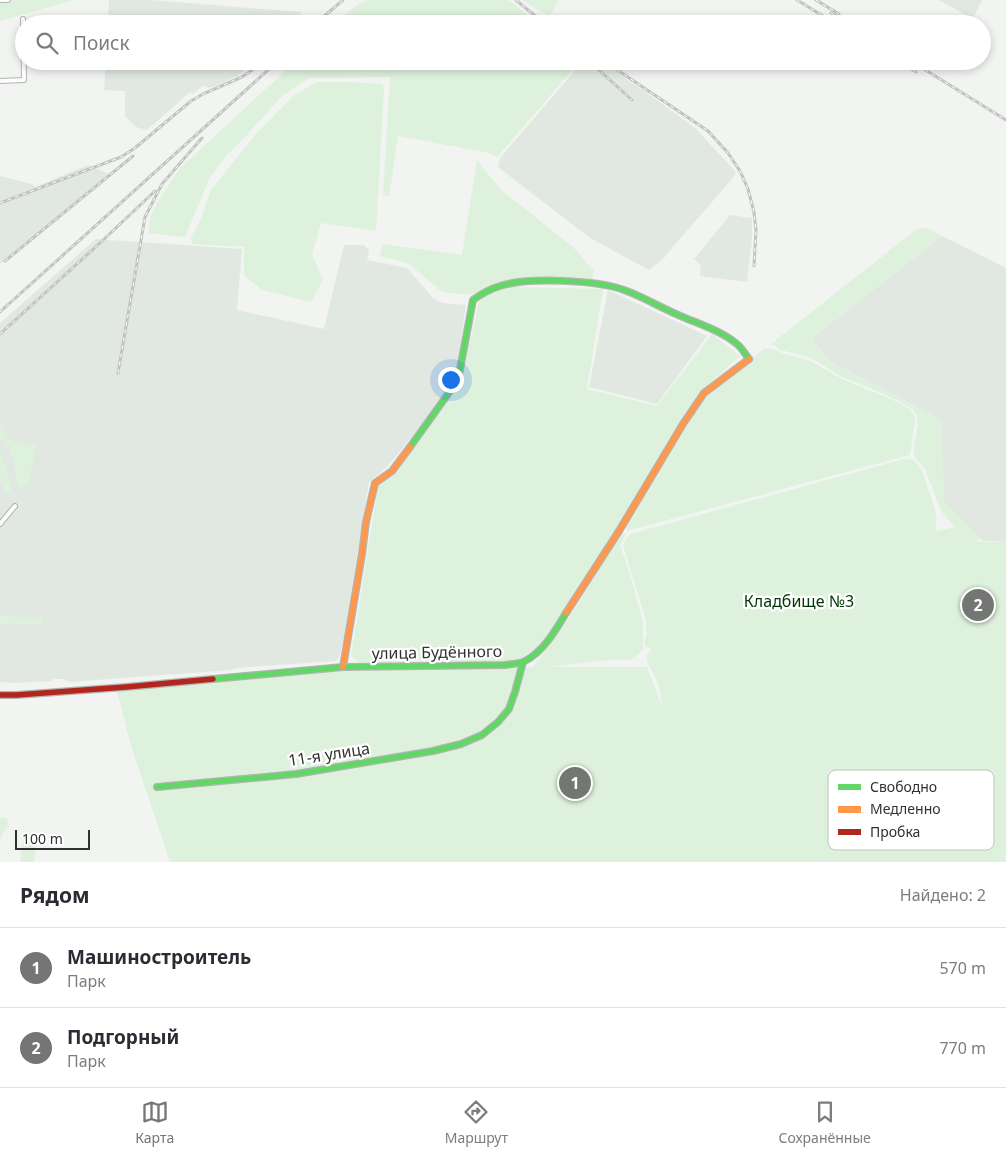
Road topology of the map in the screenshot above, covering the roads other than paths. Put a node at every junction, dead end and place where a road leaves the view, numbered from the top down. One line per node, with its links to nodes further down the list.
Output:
1 (1, 0): 2 (street)
2 (8, 0)
3 (24, 70): 4 (street)
4 (0, 81)
5 (15, 506): 6 (street)
6 (0, 524)
7 (523, 662): 8 (street, улица Будённого); 8 (street, улица Будённого); 10 (street, 11-я улица)
8 (343, 667): 9 (street, улица Будённого)
9 (0, 695)
10 (157, 787)

